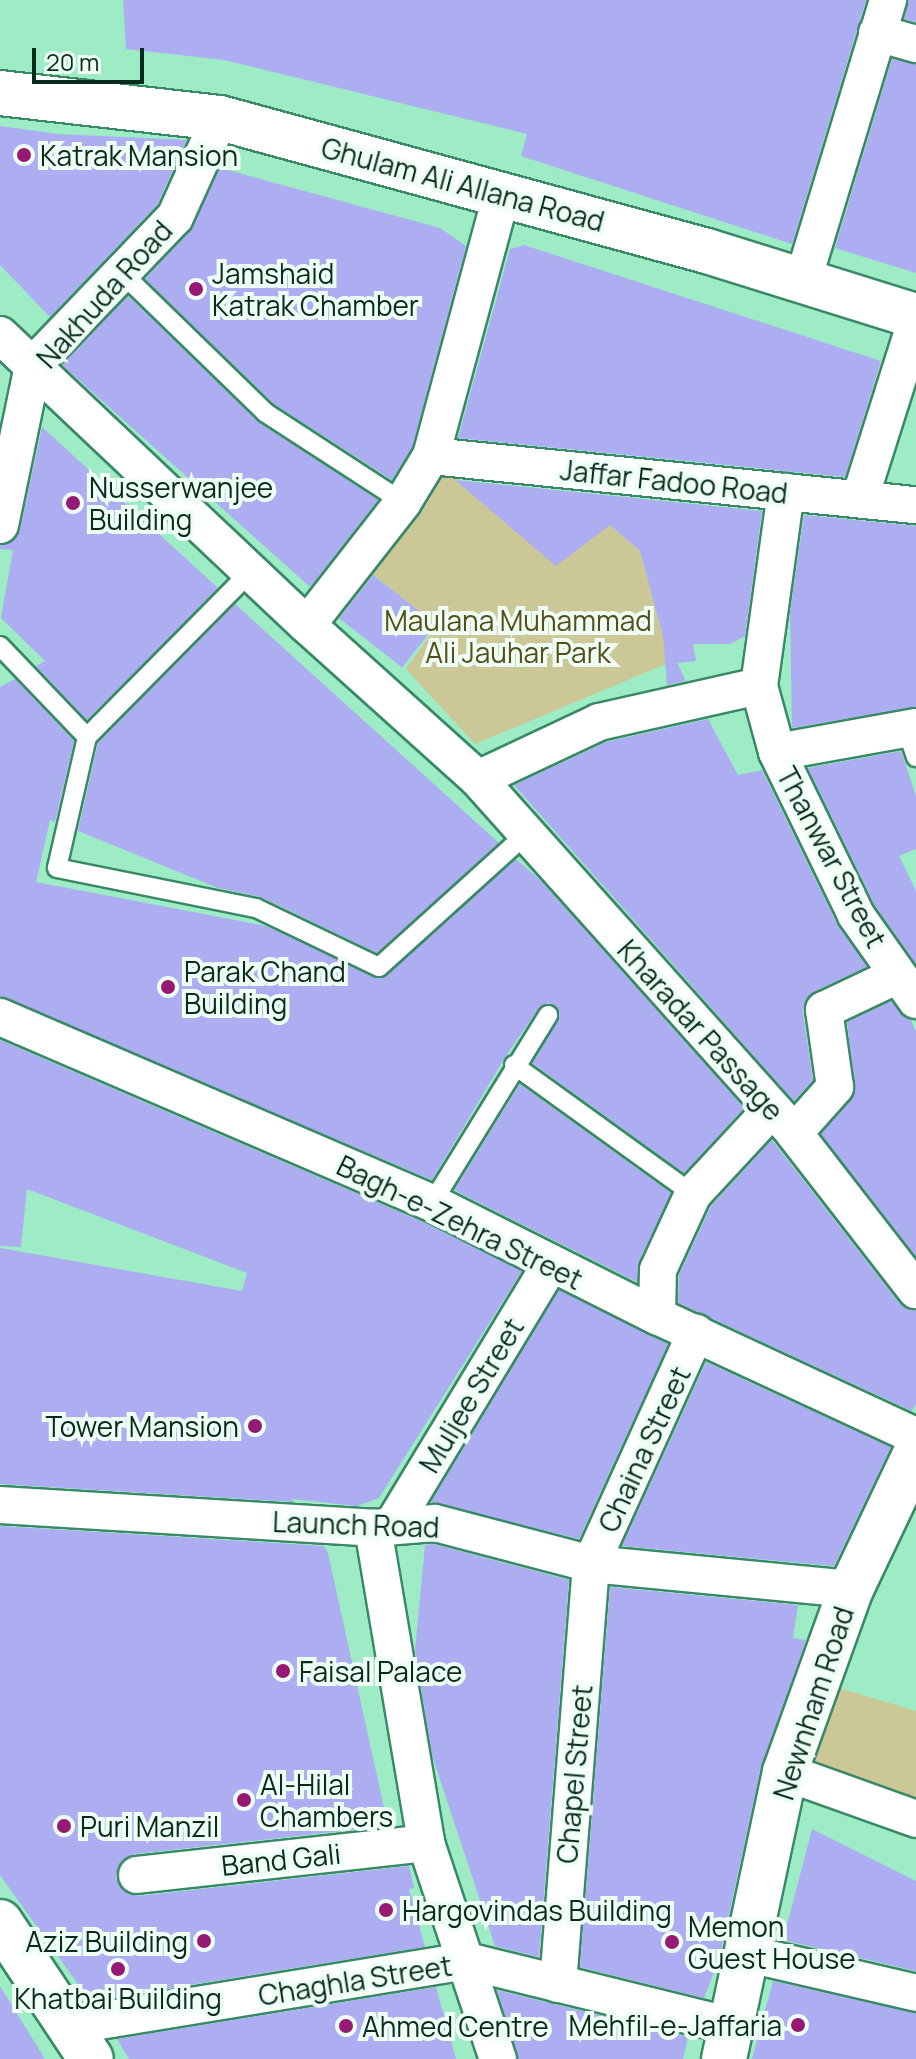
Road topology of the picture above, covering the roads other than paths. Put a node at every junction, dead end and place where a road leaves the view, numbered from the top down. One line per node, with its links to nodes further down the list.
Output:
1 (882, 16): 2 (street); 7 (street)
2 (916, 44)
3 (0, 93): 4 (main road, Ghulam Ali Allana Road)
4 (220, 118): 5 (main road, Ghulam Ali Allana Road); 6 (street, Nakhuda Road)
5 (502, 193): 7 (main road, Ghulam Ali Allana Road); 11 (street)
6 (123, 274): 10 (street, Nakhuda Road); 14 (lane)
7 (803, 280): 8 (main road, Ghulam Ali Allana Road)
8 (916, 318): 13 (street)
9 (0, 335): 10 (street, Kharadar Passage)
10 (33, 365): 16 (street, Nakhuda Road); 17 (street, Kharadar Passage)
11 (431, 456): 12 (street, Jaffar Fadoo Road); 14 (street)
12 (786, 492): 13 (street, Jaffar Fadoo Road); 20 (street)
13 (860, 498): 15 (street, Jaffar Fadoo Road)
14 (403, 502): 18 (street)
15 (916, 505)
16 (0, 525)
17 (251, 571): 18 (street, Kharadar Passage); 21 (lane)
18 (307, 625): 24 (street, Kharadar Passage)
19 (0, 646): 21 (lane)
20 (759, 686): 23 (street, Thanwar Street); 24 (street)
21 (87, 737): 25 (lane)
22 (913, 738): 23 (street)
23 (777, 752): 26 (street, Thanwar Street)
24 (478, 779): 25 (street, Kharadar Passage)
25 (526, 834): 30 (street, Kharadar Passage)
26 (906, 988): 30 (street)
27 (548, 1015): 29 (lane)
28 (0, 1017): 32 (street, Bagh-e-Zehra Street)
29 (514, 1065): 31 (lane); 32 (lane)
30 (783, 1121): 31 (street); 34 (street, Kharadar Passage)
31 (693, 1194): 35 (street)
32 (432, 1203): 33 (street, Bagh-e-Zehra Street)
33 (550, 1265): 35 (street, Bagh-e-Zehra Street); 40 (street, Muljee Street)
34 (916, 1290)
35 (657, 1316): 36 (street, Bagh-e-Zehra Street)
36 (696, 1333): 37 (street, Bagh-e-Zehra Street); 41 (street, Chaina Street)
37 (916, 1436)
38 (916, 1452): 42 (main road, Newnham Road)
39 (0, 1505): 40 (street, Launch Road)
40 (383, 1527): 41 (street, Launch Road); 45 (street)
41 (591, 1564): 42 (street, Launch Road); 50 (street, Chapel Street)
42 (851, 1589): 43 (main road, Newnham Road)
43 (785, 1772): 44 (street); 48 (main road, Newnham Road)
44 (916, 1819)
45 (426, 1843): 46 (street, Band Gali); 49 (street)
46 (137, 1875)
47 (0, 1922): 52 (main road)
48 (749, 1954): 51 (street); 53 (main road, Newnham Road)
49 (467, 1961): 50 (street, Chaghla Street); 52 (street, Chaghla Street); 54 (street)
50 (558, 1984): 53 (street, Chaghla Street)
51 (916, 1993)
52 (80, 2042)
53 (728, 2043)
54 (498, 2059)

